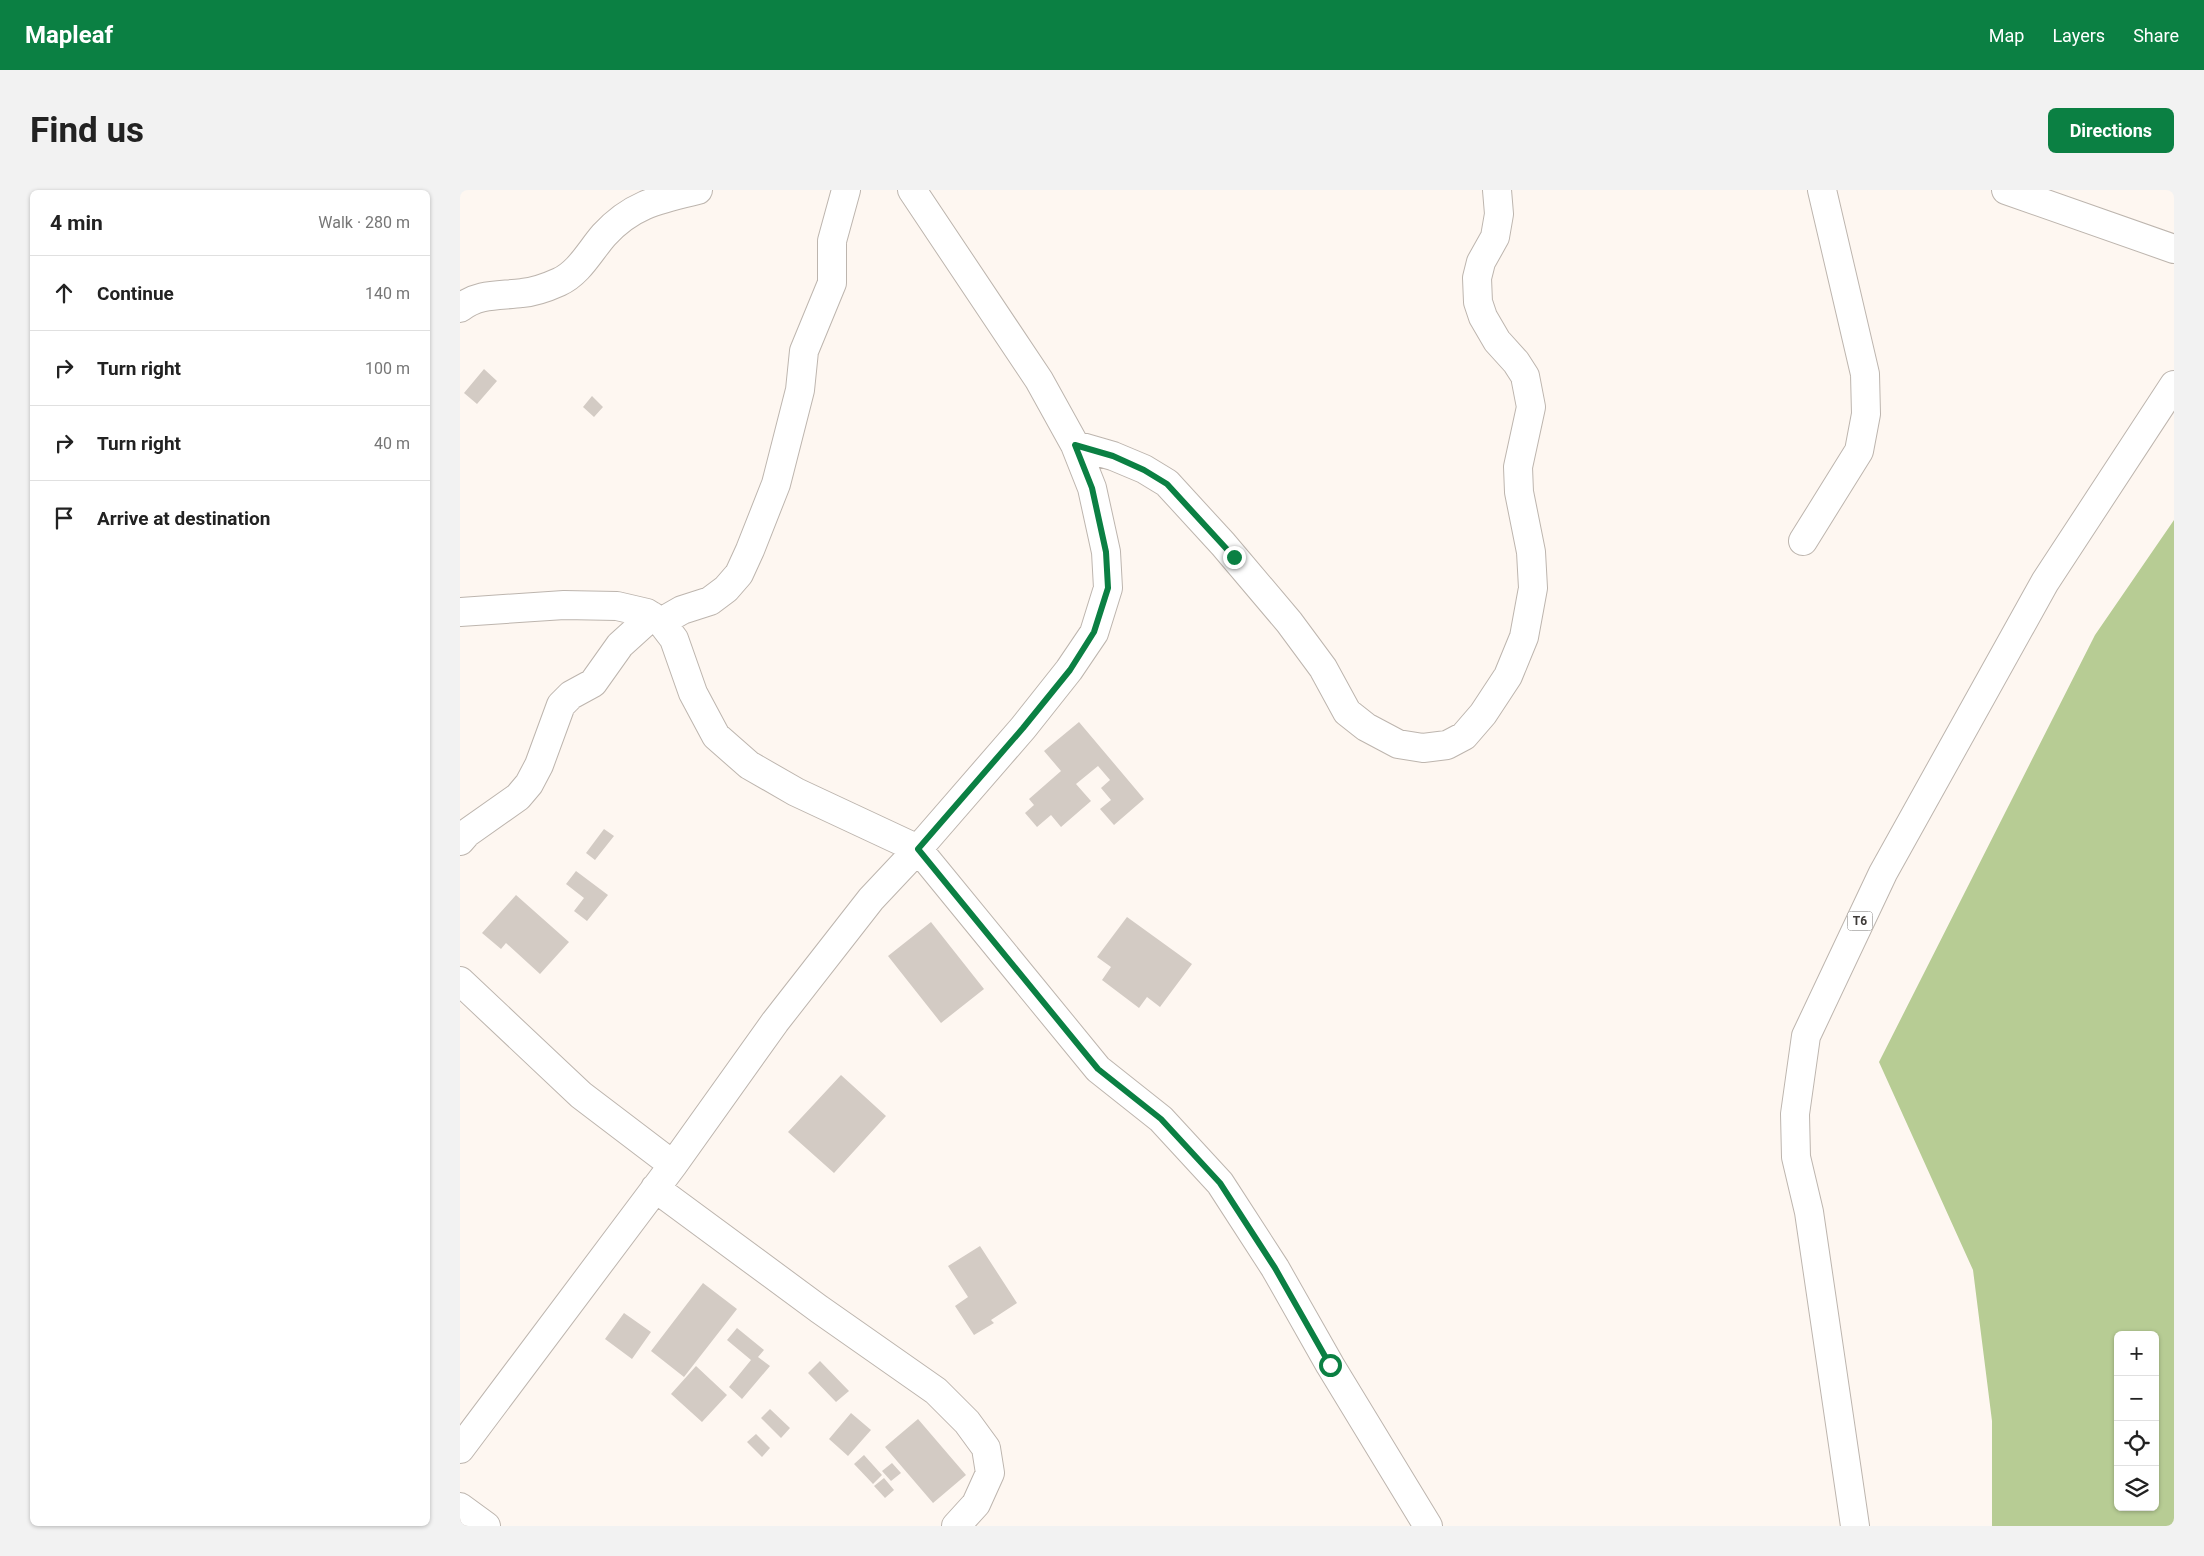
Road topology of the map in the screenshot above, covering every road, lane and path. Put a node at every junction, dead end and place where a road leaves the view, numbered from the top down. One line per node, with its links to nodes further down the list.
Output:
1 (698, 190): 8 (main road)
2 (846, 190): 13 (main road)
3 (912, 190): 10 (main road)
4 (1497, 190): 10 (main road)
5 (1822, 190): 11 (main road)
6 (2006, 190): 7 (main road)
7 (2174, 249)
8 (460, 308)
9 (2174, 385): 24 (main road, T6)
10 (1075, 445): 15 (main road)
11 (1803, 540)
12 (460, 612): 13 (main road)
13 (657, 619): 14 (main road); 15 (main road)
14 (460, 841)
15 (918, 849): 17 (main road); 23 (main road)
16 (460, 981): 17 (main road)
17 (673, 1165): 18 (main road)
18 (655, 1188): 19 (main road); 22 (main road)
19 (460, 1449)
20 (460, 1507): 21 (main road)
21 (486, 1526)
22 (956, 1526)
23 (1428, 1526)
24 (1855, 1526)

